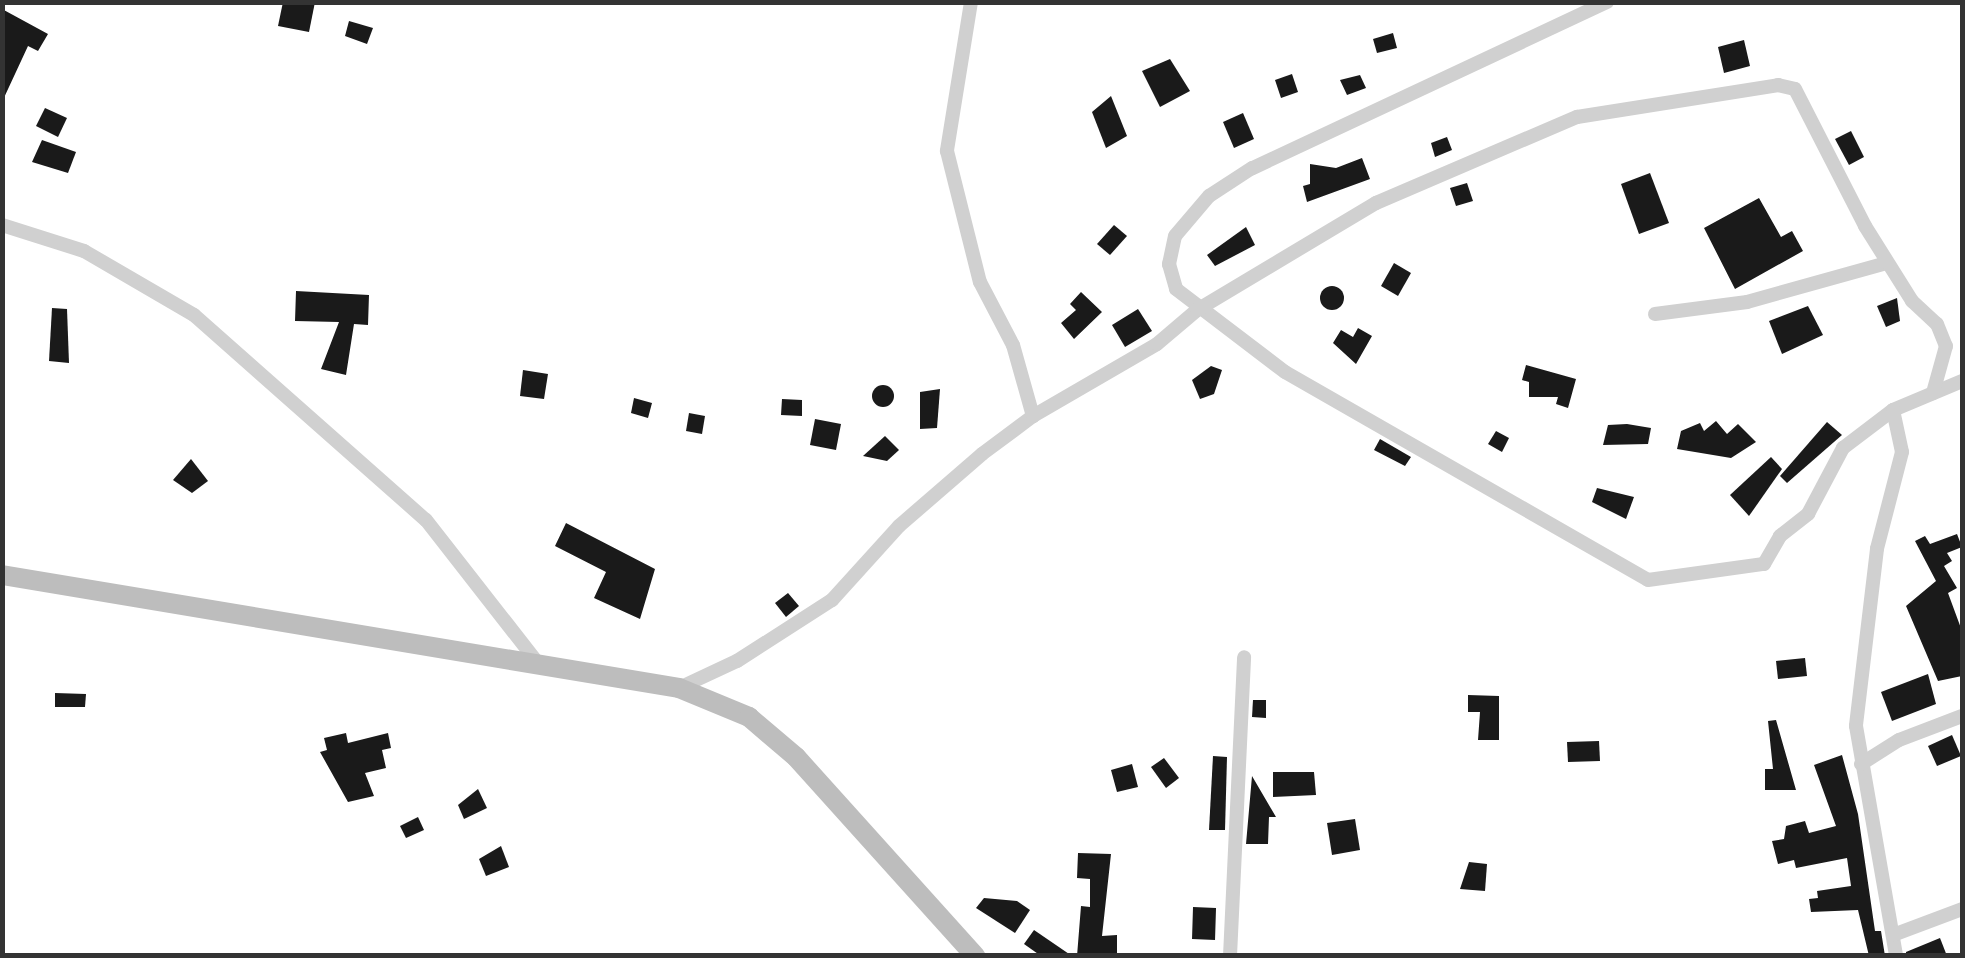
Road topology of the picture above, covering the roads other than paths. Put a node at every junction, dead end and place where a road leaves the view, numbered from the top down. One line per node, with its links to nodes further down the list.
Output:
1 (972, 2): 10 (street)
2 (1606, 2): 5 (street)
3 (2, 224): 13 (street)
4 (1887, 263): 5 (street); 6 (street); 8 (street)
5 (1197, 310): 9 (street); 10 (street)
6 (1655, 314)
7 (1962, 381): 8 (street)
8 (1933, 393): 9 (street)
9 (1892, 410): 16 (street)
10 (1032, 416): 14 (street)
11 (2, 575): 13 (street)
12 (1244, 658): 20 (street)
13 (536, 661): 14 (street)
14 (680, 688): 19 (street)
15 (1962, 716): 16 (street)
16 (1861, 764): 18 (street)
17 (1962, 909): 18 (street)
18 (1893, 935): 21 (street)
19 (975, 956)
20 (1230, 956)
21 (1896, 956)

